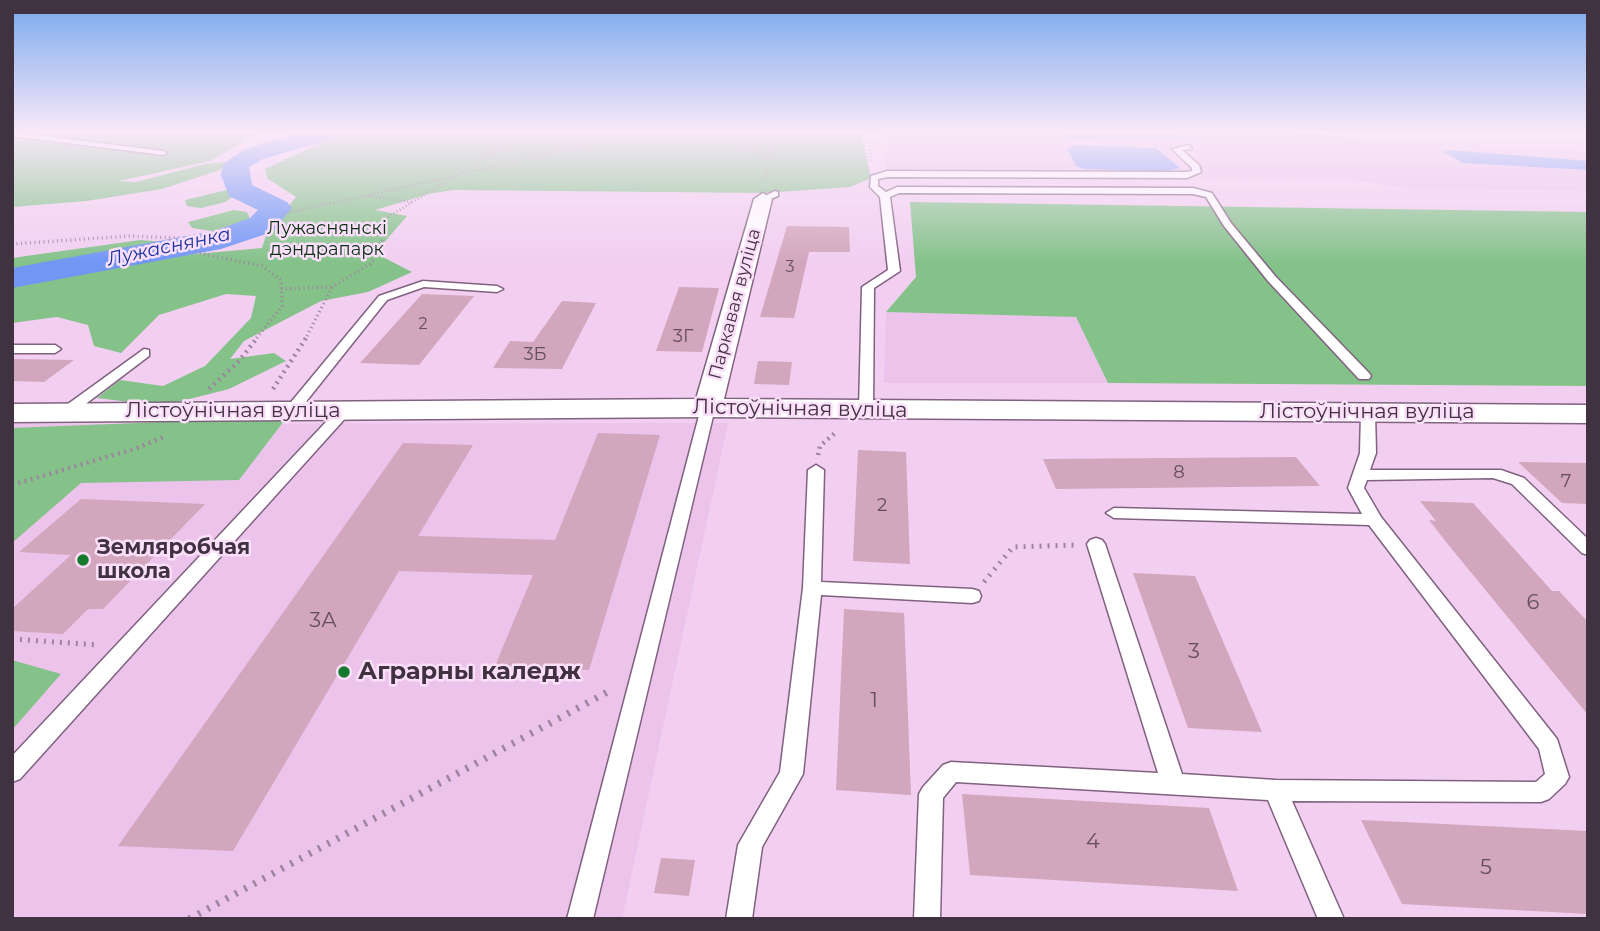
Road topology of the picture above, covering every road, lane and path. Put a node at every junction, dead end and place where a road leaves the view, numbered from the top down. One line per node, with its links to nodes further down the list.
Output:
1 (458, 175): 6 (path)
2 (460, 175): 9 (path)
3 (768, 175): 8 (path)
4 (882, 175): 5 (lane)
5 (874, 178): 7 (lane)
6 (364, 195): 9 (path); 10 (path)
7 (885, 196): 18 (lane); 23 (lane)
8 (769, 197): 19 (street, Паркавая вуліца)
9 (414, 202): 12 (path)
10 (282, 214)
11 (12, 244): 13 (path)
12 (332, 287): 13 (path); 20 (path)
13 (281, 289): 28 (path)
14 (497, 289): 21 (lane)
15 (12, 349): 16 (lane)
16 (55, 349)
17 (144, 353): 24 (lane)
18 (1364, 376)
19 (708, 408): 22 (street, Лістоўнічная вуліца); 23 (street, Лістоўнічная вуліца); 40 (lane)
20 (258, 410): 21 (street, Лістоўнічная вуліца); 28 (street, Лістоўнічная вуліца)
21 (292, 410): 22 (street, Лістоўнічная вуліца)
22 (345, 410): 39 (lane)
23 (866, 410): 25 (street, Лістоўнічная вуліца); 29 (path)
24 (66, 412): 26 (street, Лістоўнічная вуліца); 28 (street, Лістоўнічная вуліца)
25 (1368, 412): 27 (street, Лістоўнічная вуліца); 30 (lane)
26 (12, 413)
27 (1588, 414)
28 (180, 421): 31 (path)
29 (816, 470): 36 (lane)
30 (1359, 475): 33 (lane); 35 (lane)
31 (12, 485)
32 (1114, 513): 33 (lane)
33 (1374, 520): 43 (lane)
34 (1096, 544): 37 (path); 42 (lane)
35 (1588, 549)
36 (812, 588): 37 (lane); 46 (lane)
37 (972, 596)
38 (12, 639): 39 (path)
39 (128, 646): 41 (lane)
40 (642, 673): 44 (path); 45 (lane)
41 (12, 772)
42 (1173, 783): 43 (lane); 47 (lane)
43 (1276, 790): 48 (lane)
44 (189, 919)
45 (580, 919)
46 (739, 919)
47 (927, 919)
48 (1331, 919)

